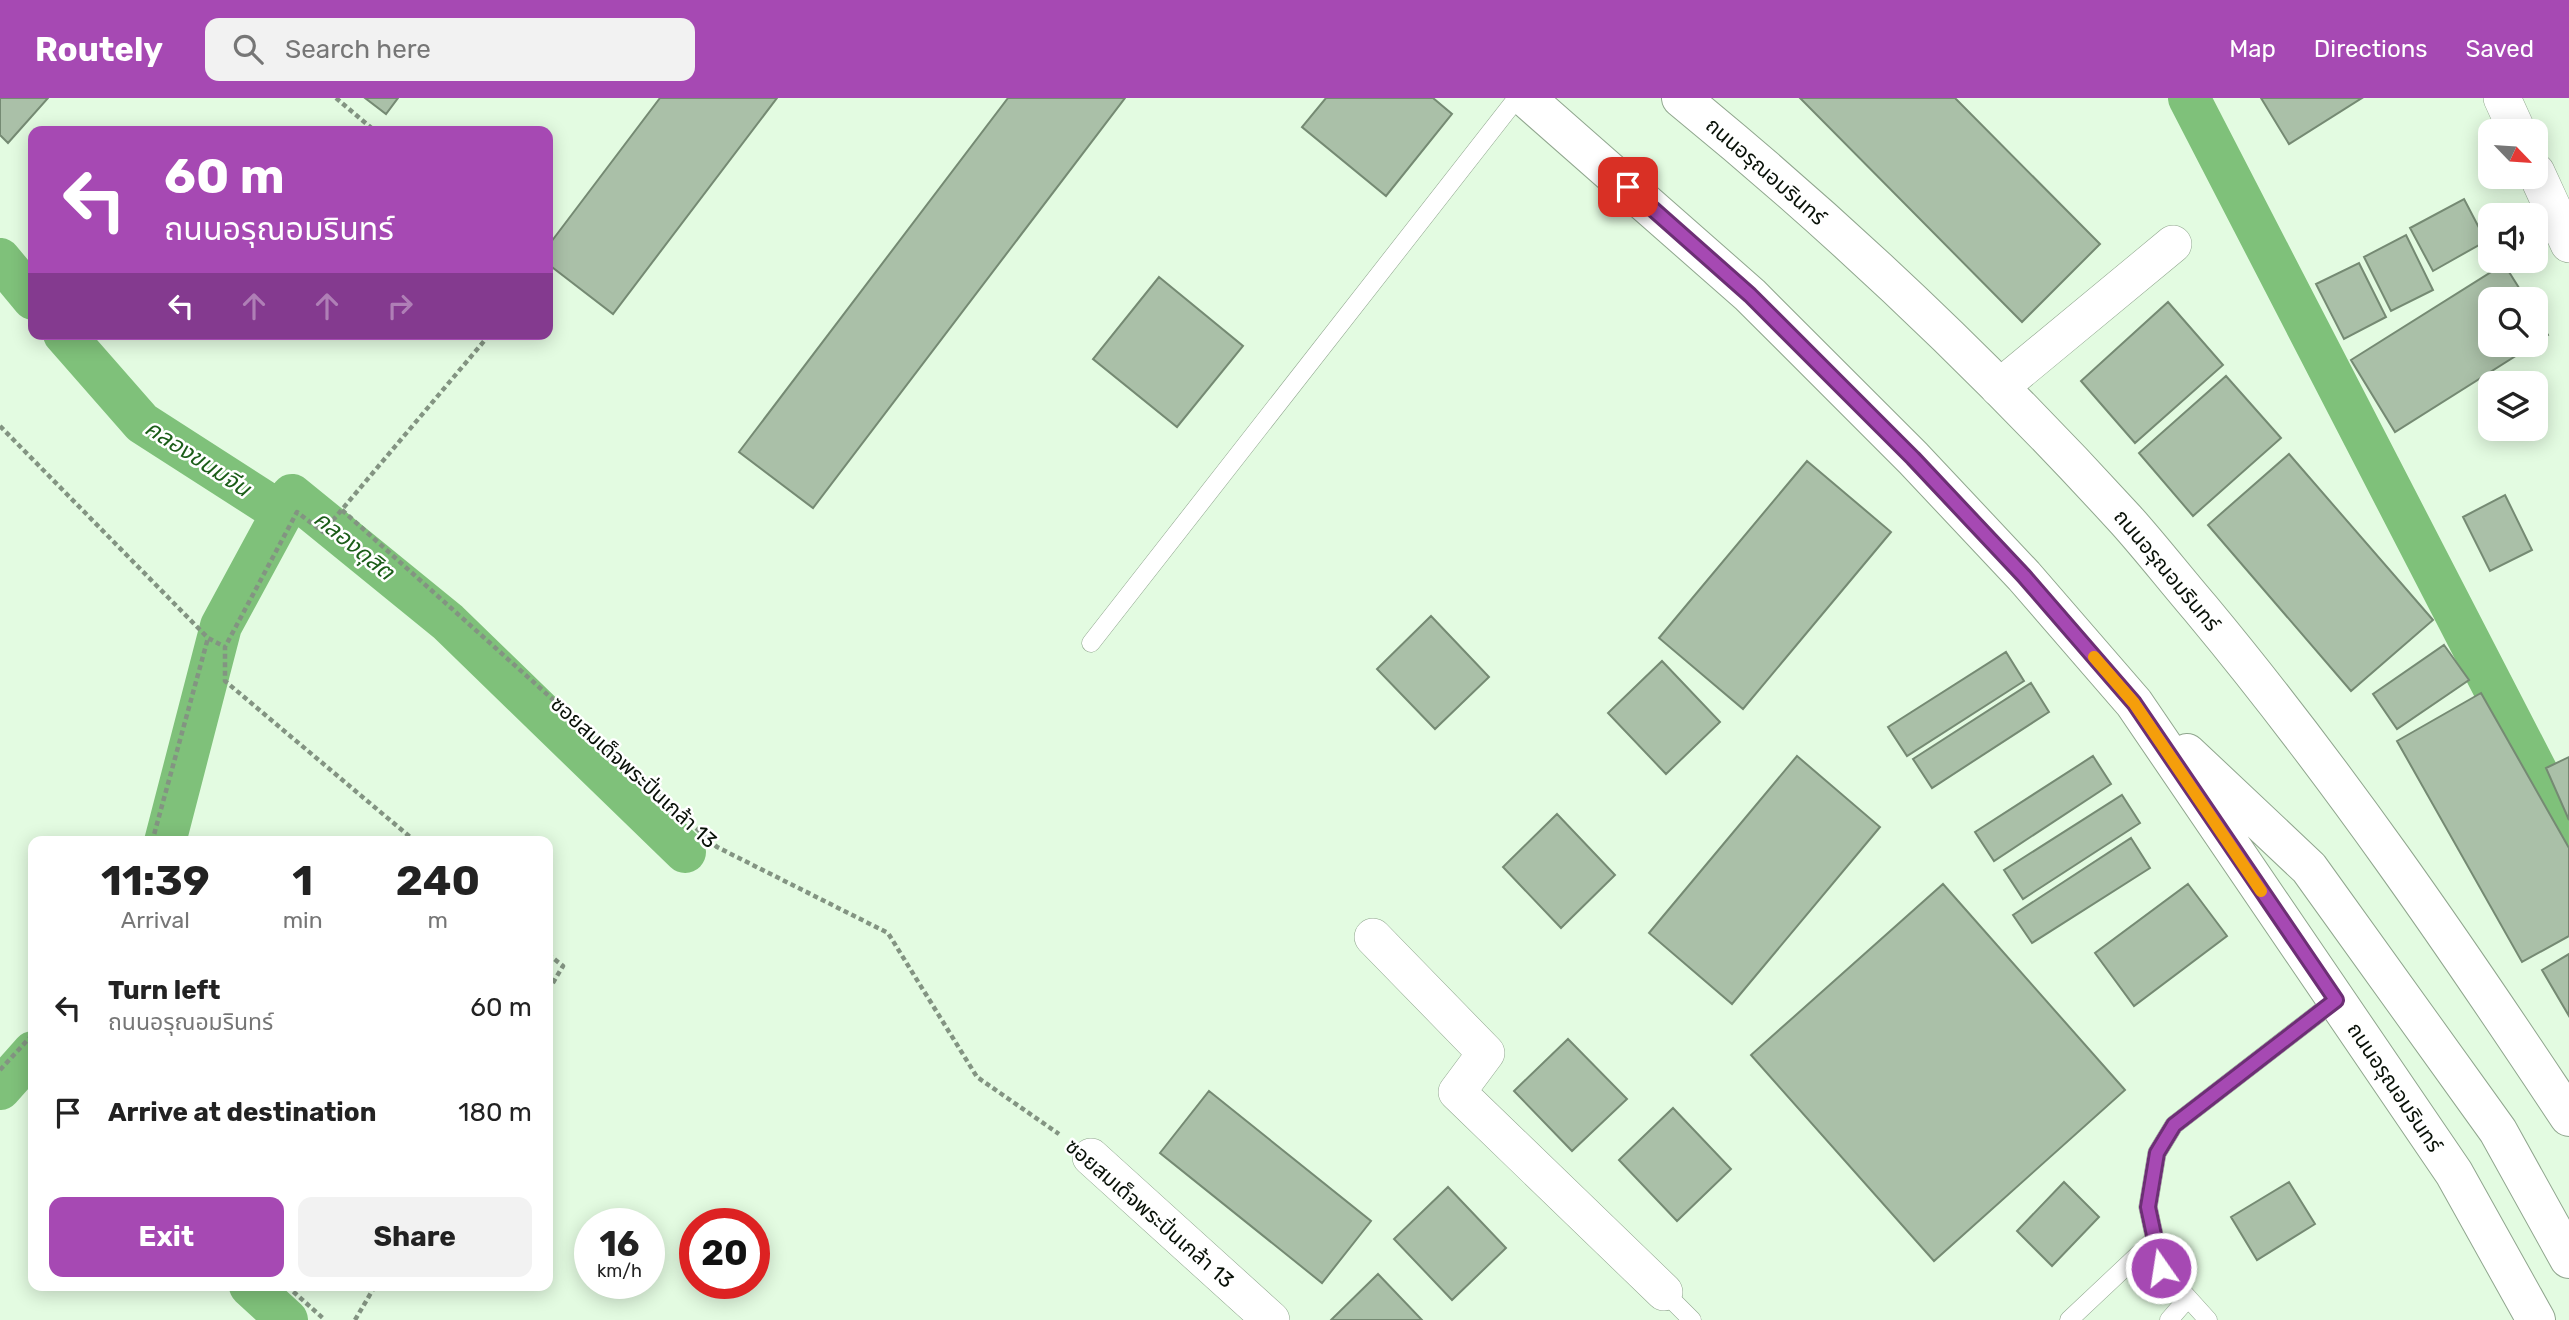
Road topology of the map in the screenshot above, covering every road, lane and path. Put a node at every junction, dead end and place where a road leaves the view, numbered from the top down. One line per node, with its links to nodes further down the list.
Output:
1 (337, 98): 7 (path)
2 (1517, 98): 16 (lane)
3 (1526, 98): 18 (main road, ถนนอรุณอมรินทร์)
4 (1681, 98): 12 (main road, ถนนอรุณอมรินทร์)
5 (2502, 98): 6 (street)
6 (2512, 119)
7 (369, 126)
8 (2544, 189): 10 (street)
9 (2173, 244): 12 (street)
10 (2569, 244)
11 (485, 340): 14 (path)
12 (1999, 388): 27 (main road, ถนนอรุณอมรินทร์)
13 (0, 426): 15 (path)
14 (342, 510): 17 (path); 28 (path, ซอยสมเด็จพระปิ่นเกล้า 13)
15 (208, 638): 17 (path); 19 (path)
16 (1091, 643)
17 (225, 647): 20 (path)
18 (2134, 703): 24 (main road, ถนนอรุณอมรินทร์); 30 (main road)
19 (154, 836)
20 (409, 836)
21 (1373, 937): 33 (street)
22 (553, 958): 23 (path)
23 (553, 983)
24 (2336, 1000): 29 (lane); 42 (main road, ถนนอรุณอมรินทร์)
25 (28, 1039): 26 (path)
26 (0, 1070)
27 (2569, 1117)
28 (1091, 1157): 37 (street, ซอยสมเด็จพระปิ่นเกล้า 13)
29 (2155, 1239): 34 (lane); 39 (lane)
30 (2569, 1259)
31 (293, 1291): 35 (path)
32 (371, 1291): 36 (path)
33 (1664, 1292): 38 (lane)
34 (2188, 1297): 40 (lane); 41 (lane)
35 (325, 1320)
36 (355, 1320)
37 (1271, 1320)
38 (1692, 1320)
39 (2069, 1320)
40 (2169, 1320)
41 (2208, 1320)
42 (2536, 1320)

